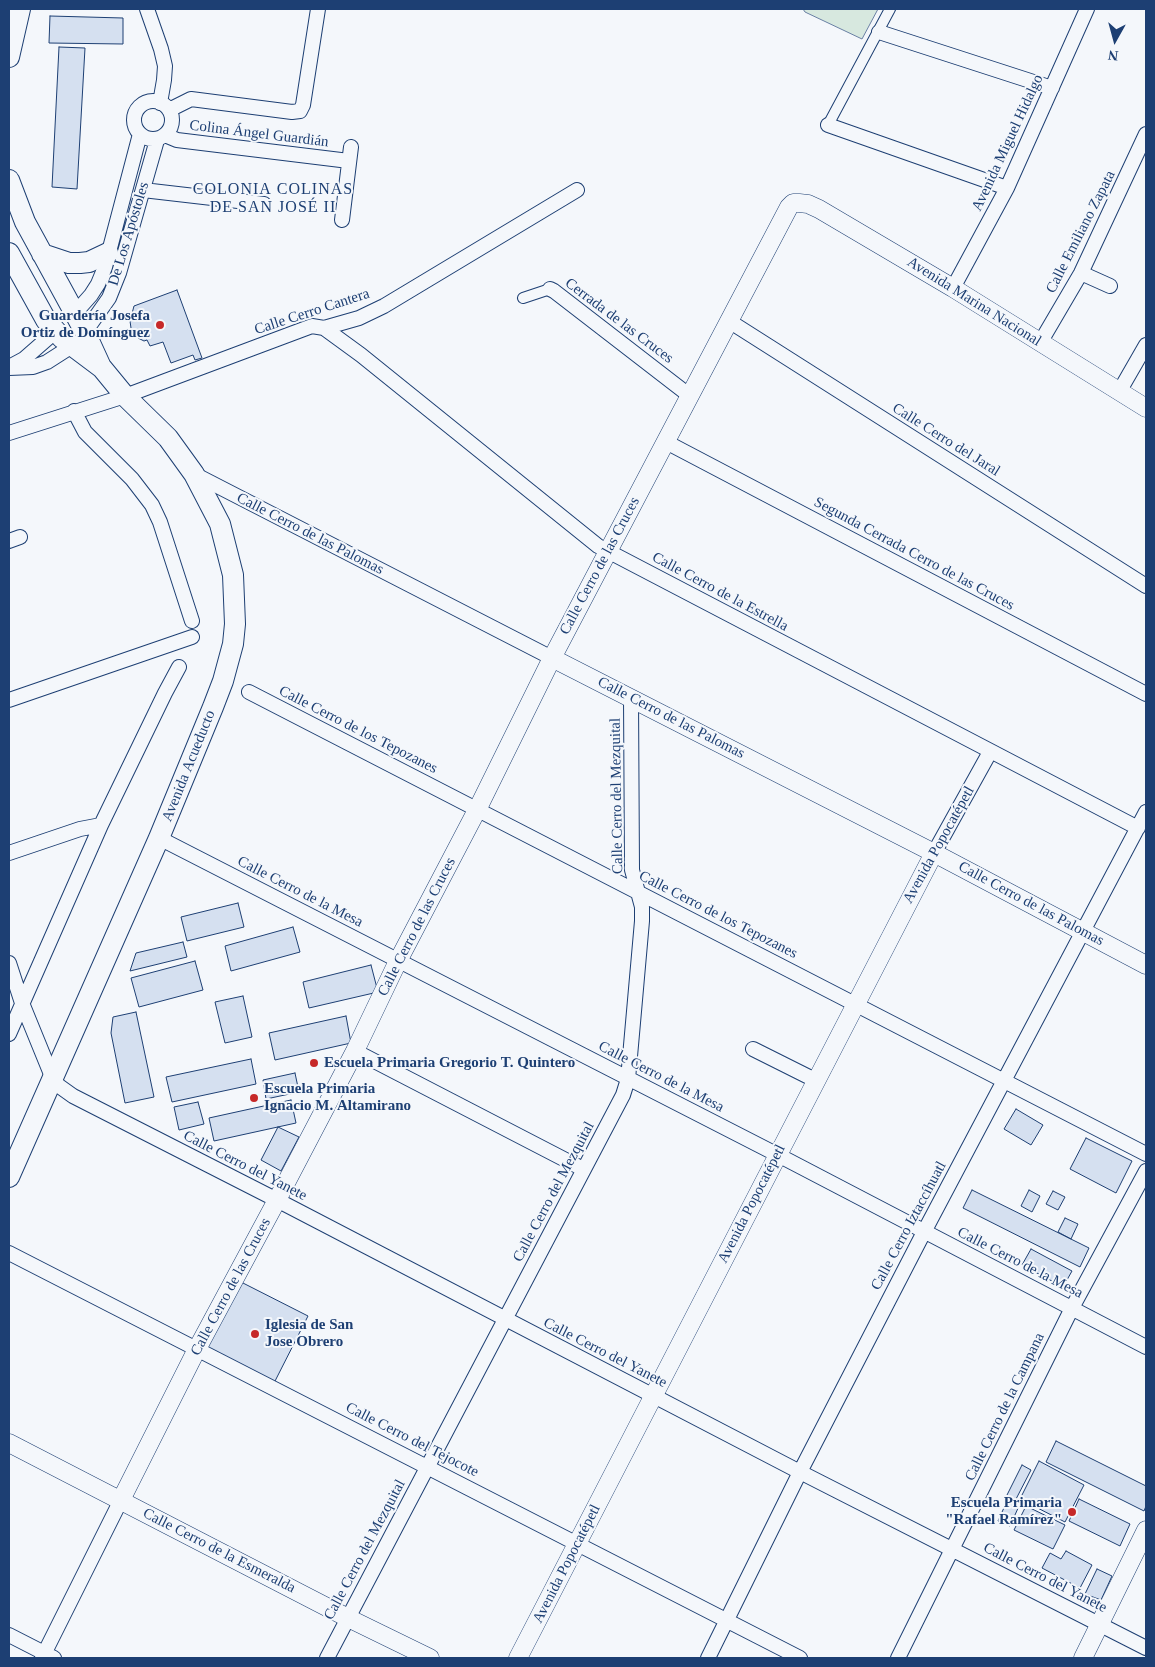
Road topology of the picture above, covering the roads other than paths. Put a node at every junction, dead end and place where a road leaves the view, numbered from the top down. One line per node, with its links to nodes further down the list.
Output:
1 (20, 9): 7 (main road)
2 (147, 9): 9 (street)
3 (318, 9): 9 (street)
4 (890, 9): 6 (street)
5 (1087, 9): 8 (street, Avenida Miguel Hidalgo)
6 (878, 32): 8 (street); 10 (street)
7 (9, 57)
8 (1052, 88): 15 (street, Avenida Miguel Hidalgo)
9 (164, 106): 11 (street); 13 (street)
10 (828, 125): 15 (street)
11 (140, 134): 13 (street); 22 (street, De Los Apóstoles)
12 (1146, 134): 24 (street, Calle Emiliano Zapata)
13 (161, 137): 16 (street, De Los Apóstoles); 20 (street, Colina Ángel Guardián)
14 (9, 180): 23 (main road)
15 (1006, 188): 26 (street, Avenida Miguel Hidalgo)
16 (144, 190): 19 (street); 33 (street, De Los Apóstoles)
17 (577, 190): 31 (street, Calle Cerro Cantera)
18 (799, 203): 26 (street, Avenida Marina Nacional); 30 (street, Calle Cerro de las Cruces)
19 (264, 204)
20 (342, 220)
21 (9, 253): 32 (main road, Avenida Acueducto)
22 (108, 253): 23 (main road); 29 (street, De Los Apóstoles)
23 (42, 254): 29 (main road)
24 (1081, 273): 25 (street); 34 (street, Calle Emiliano Zapata)
25 (1110, 286)
26 (953, 288): 34 (street, Avenida Marina Nacional)
27 (550, 289): 28 (street, Cerrada de las Cruces); 39 (street, Cerrada de las Cruces)
28 (523, 298)
29 (75, 313): 32 (main road, De Los Apóstoles); 33 (main road)
30 (729, 322): 39 (street, Calle Cerro de las Cruces); 46 (street, Calle Cerro del Jaral)
31 (324, 328): 38 (street, Calle Cerro Cantera); 45 (street, Calle Cerro de la Estrella)
32 (56, 332): 33 (main road, Avenida Acueducto); 36 (street)
33 (79, 339): 36 (street); 38 (main road, Avenida Acueducto)
34 (1040, 343): 37 (street, Avenida Marina Nacional)
35 (1146, 345): 37 (street)
36 (9, 367)
37 (1118, 392): 40 (street, Avenida Marina Nacional)
38 (125, 396): 41 (street, Calle Cerro Cantera); 44 (main road, Avenida Acueducto)
39 (690, 396): 43 (street, Calle Cerro de las Cruces)
40 (1146, 408)
41 (74, 412): 42 (street, Calle Cerro Cantera); 47 (street)
42 (9, 433)
43 (666, 442): 45 (street, Calle Cerro de las Cruces); 52 (street, Segunda Cerrada Cerro de las Cruces)
44 (194, 474): 49 (street, Calle Cerro de las Palomas); 60 (main road, Avenida Acueducto)
45 (608, 552): 49 (street, Calle Cerro de las Cruces); 55 (street, Calle Cerro de la Estrella)
46 (1146, 586)
47 (192, 621)
48 (192, 637): 54 (street)
49 (552, 658): 53 (street, Calle Cerro de las Palomas); 56 (street, Calle Cerro de las Cruces)
50 (179, 667): 58 (street)
51 (249, 692): 56 (street, Calle Cerro de los Tepozanes)
52 (1146, 694)
53 (631, 698): 62 (street, Calle Cerro de las Palomas); 63 (street, Calle Cerro del Mezquital)
54 (9, 700)
55 (990, 752): 59 (street, Calle Cerro de la Estrella); 62 (street, Avenida Popocatépetl)
56 (476, 810): 63 (street, Calle Cerro de los Tepozanes); 65 (street, Calle Cerro de las Cruces)
57 (1146, 812): 59 (street, Calle Cerro Iztaccíhuatl)
58 (101, 825): 61 (street); 68 (street)
59 (1138, 828): 64 (street, Calle Cerro Iztaccíhuatl)
60 (159, 838): 65 (street, Calle Cerro de la Mesa); 74 (main road, Avenida Acueducto)
61 (9, 853)
62 (934, 853): 64 (street, Calle Cerro de las Palomas); 69 (street, Avenida Popocatépetl)
63 (639, 893): 69 (street, Calle Cerro de los Tepozanes); 75 (street, Calle Cerro del Mezquital)
64 (1082, 932): 67 (street, Calle Cerro de las Palomas); 77 (street, Calle Cerro Iztaccíhuatl)
65 (398, 960): 73 (street, Calle Cerro de las Cruces); 75 (street, Calle Cerro de la Mesa)
66 (9, 963): 68 (street)
67 (1146, 964)
68 (22, 1003): 70 (street); 71 (street); 74 (street)
69 (855, 1004): 76 (street, Avenida Popocatépetl); 77 (street, Calle Cerro de los Tepozanes)
70 (9, 1008)
71 (9, 1034)
72 (754, 1049): 76 (street)
73 (355, 1051): 80 (street); 83 (street, Calle Cerro de las Cruces)
74 (53, 1079): 82 (main road, Avenida Acueducto); 83 (street, Calle Cerro del Yanete)
75 (628, 1079): 79 (street, Calle Cerro de la Mesa); 80 (street, Calle Cerro del Mezquital)
76 (817, 1080): 79 (street, Avenida Popocatépetl)
77 (1004, 1081): 78 (street, Calle Cerro de los Tepozanes); 84 (street, Calle Cerro Iztaccíhuatl)
78 (1146, 1154)
79 (778, 1155): 84 (street, Calle Cerro de la Mesa); 90 (street, Avenida Popocatépetl)
80 (583, 1169): 87 (street, Calle Cerro del Mezquital)
81 (1146, 1171): 86 (street, Calle Cerro de la Campana)
82 (9, 1177)
83 (277, 1200): 87 (street, Calle Cerro del Yanete); 89 (street, Calle Cerro de las Cruces)
84 (924, 1232): 86 (street, Calle Cerro de la Mesa); 93 (street, Calle Cerro Iztaccíhuatl)
85 (9, 1253): 89 (street, Calle Cerro del Tejocote)
86 (1072, 1308): 88 (street, Calle Cerro de la Mesa); 97 (street, Calle Cerro de la Campana)
87 (505, 1319): 90 (street, Calle Cerro del Yanete); 92 (street, Calle Cerro del Mezquital)
88 (1146, 1347)
89 (197, 1349): 92 (street, Calle Cerro del Tejocote); 94 (street, Calle Cerro de las Cruces)
90 (653, 1396): 93 (street, Calle Cerro del Yanete); 96 (street, Avenida Popocatépetl)
91 (9, 1443): 94 (street, Calle Cerro de la Esmeralda)
92 (428, 1467): 96 (street, Calle Cerro del Tejocote); 98 (street, Calle Cerro del Mezquital)
93 (800, 1472): 97 (street, Calle Cerro del Yanete); 99 (street, Calle Cerro Iztaccíhuatl)
94 (120, 1500): 98 (street, Calle Cerro de la Esmeralda); 103 (street, Calle Cerro de las Cruces)
95 (1146, 1530): 100 (street)
96 (578, 1544): 99 (street, Calle Cerro del Tejocote); 106 (street, Avenida Popocatépetl)
97 (953, 1549): 100 (street, Calle Cerro del Yanete); 109 (street, Calle Cerro de la Campana)
98 (348, 1618): 104 (street, Calle Cerro del Mezquital); 105 (street, Calle Cerro de la Esmeralda)
99 (727, 1621): 107 (street, Calle Cerro Iztaccíhuatl); 108 (street, Calle Cerro del Tejocote)
100 (1100, 1624): 102 (street, Calle Cerro del Yanete); 110 (street)
101 (9, 1635): 103 (street)
102 (1146, 1648)
103 (47, 1657)
104 (327, 1658)
105 (430, 1658)
106 (518, 1658)
107 (708, 1658)
108 (800, 1658)
109 (898, 1658)
110 (1083, 1658)

